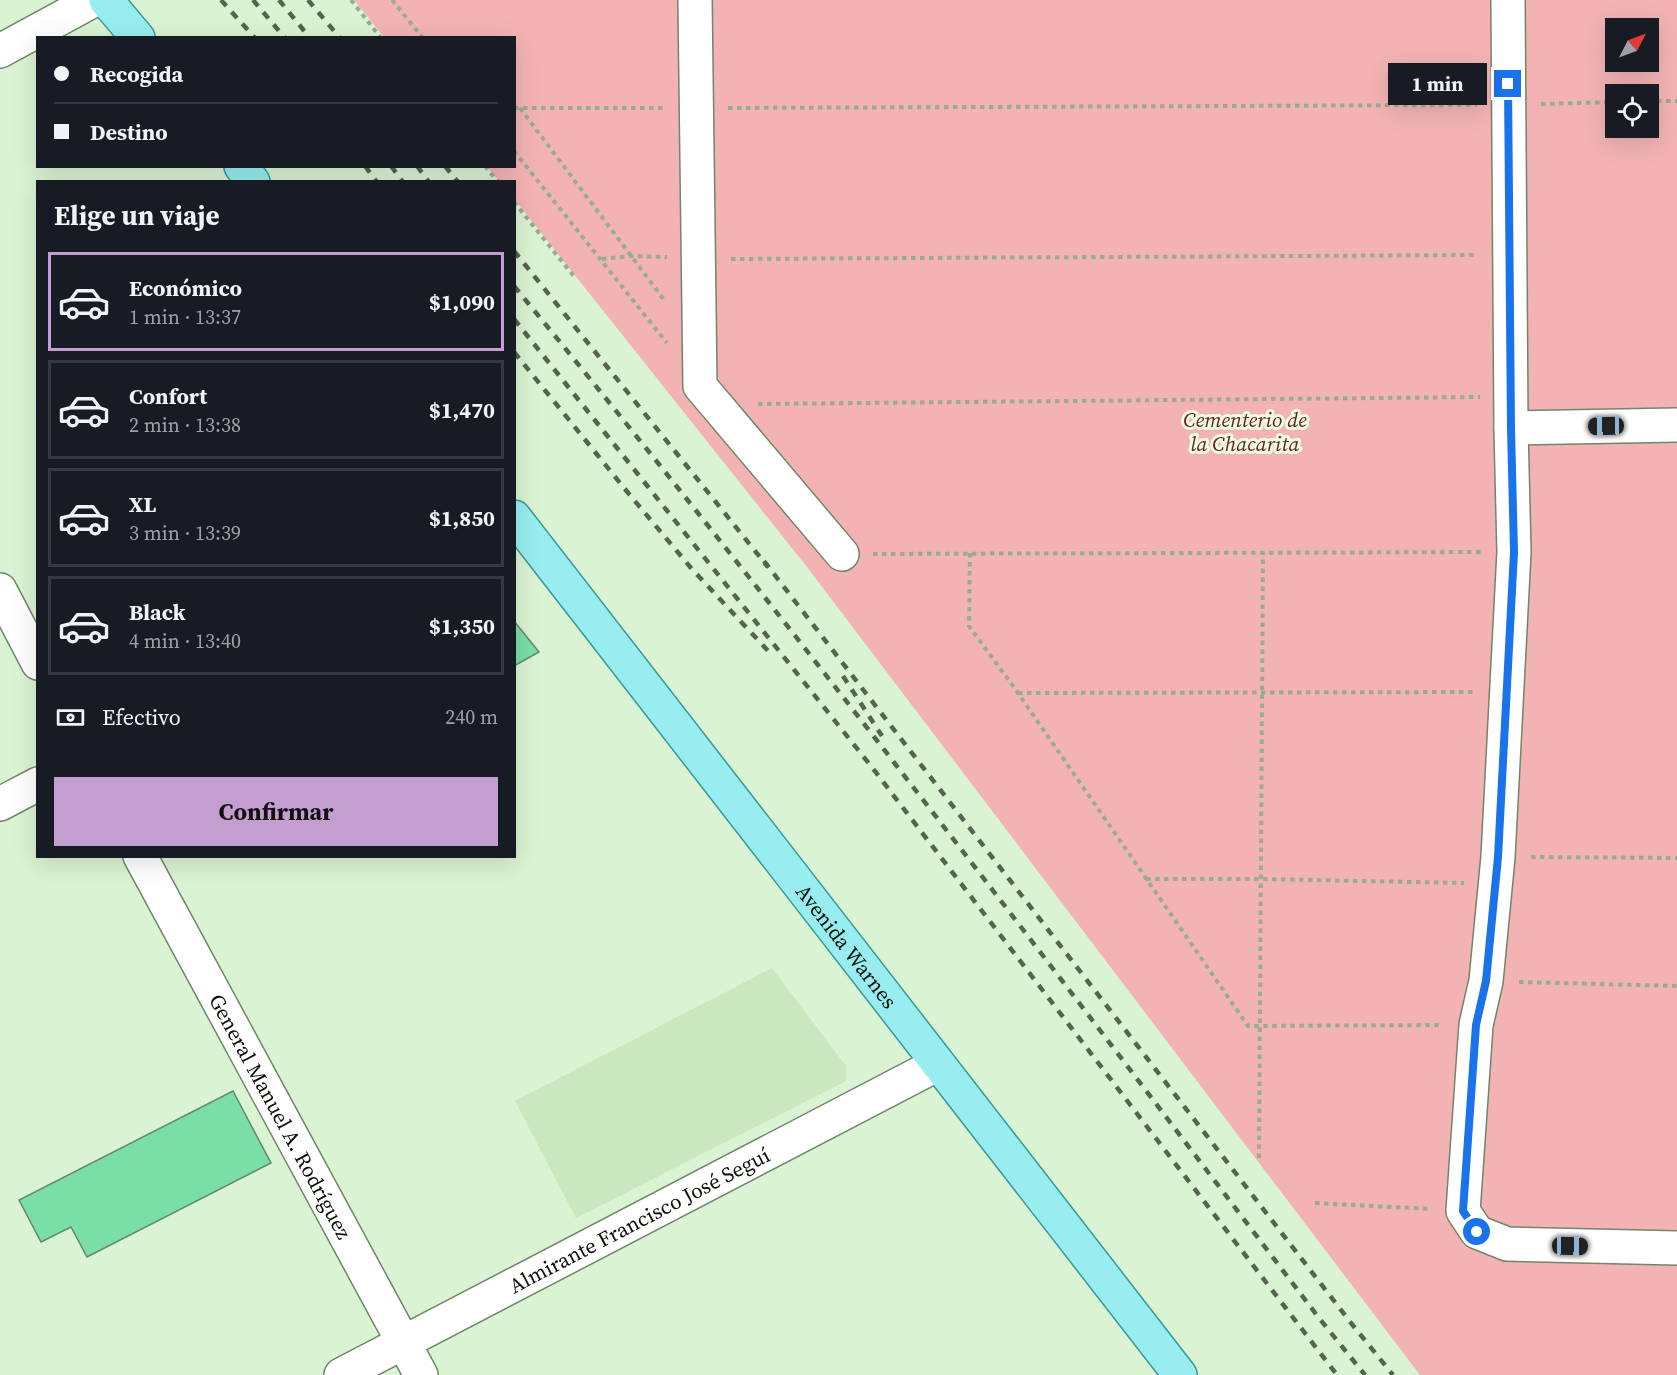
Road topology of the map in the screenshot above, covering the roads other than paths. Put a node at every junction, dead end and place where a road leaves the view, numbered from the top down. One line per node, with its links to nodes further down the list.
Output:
1 (94, 0): 6 (street)
2 (106, 0): 5 (main road)
3 (695, 0): 10 (street)
4 (1508, 0): 7 (street)
5 (136, 36)
6 (0, 51)
7 (1511, 413): 8 (street); 17 (street)
8 (1677, 425)
9 (518, 527): 16 (main road, Avenida Warnes)
10 (842, 554)
11 (0, 590): 12 (street)
12 (36, 659)
13 (36, 785): 14 (street)
14 (0, 804)
15 (141, 858): 18 (street, General Manuel A. Rodríguez)
16 (938, 1064): 18 (street, Almirante Francisco José Seguí); 21 (main road, Avenida Warnes)
17 (1677, 1248)
18 (404, 1343): 19 (street, Almirante Francisco José Seguí); 20 (street, General Manuel A. Rodríguez)
19 (340, 1375)
20 (421, 1375)
21 (1180, 1375)

